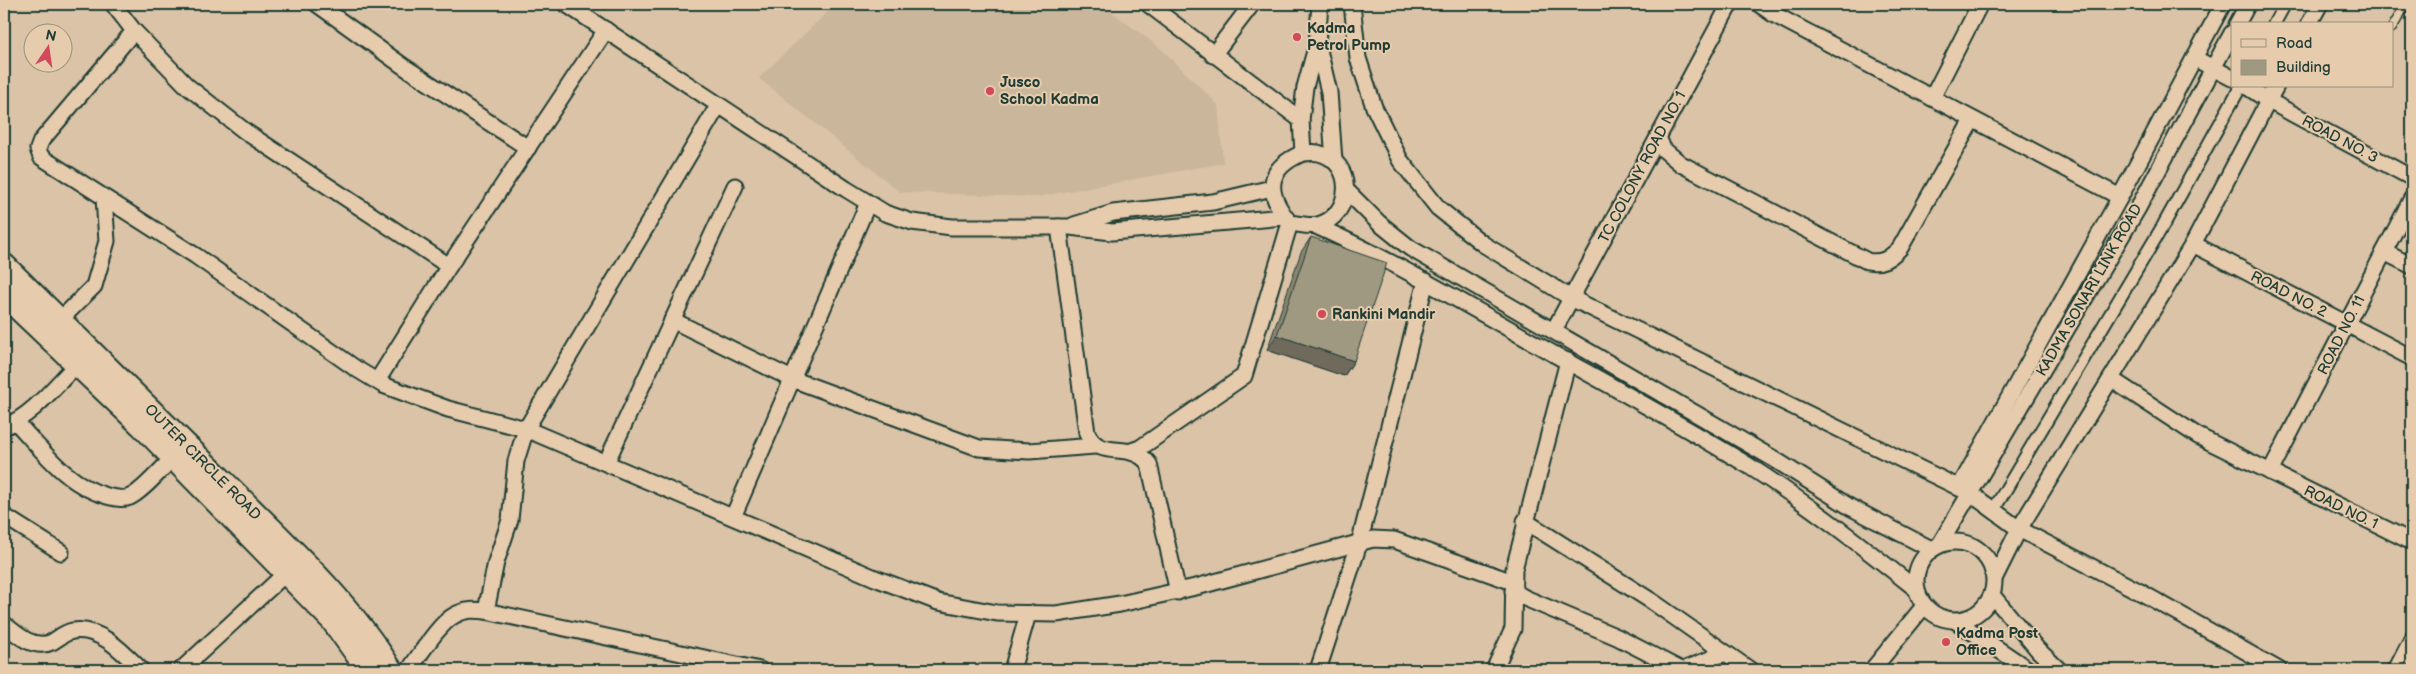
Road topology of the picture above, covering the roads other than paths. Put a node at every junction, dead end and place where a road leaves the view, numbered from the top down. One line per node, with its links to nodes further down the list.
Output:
1 (113, 4): 21 (street)
2 (317, 4): 37 (street)
3 (566, 4): 20 (street)
4 (1148, 4): 24 (street)
5 (1252, 4): 24 (street)
6 (1320, 4): 23 (street)
7 (1352, 4): 58 (street)
8 (1730, 4): 36 (street, TC COLONY ROAD NO. 1)
9 (1759, 4): 31 (street)
10 (1980, 4): 31 (street)
11 (2223, 4): 25 (street)
12 (2248, 4): 16 (street)
13 (2285, 4): 17 (street)
14 (2320, 4): 18 (street)
15 (2406, 4): 19 (lane)
16 (2238, 22)
17 (2275, 22)
18 (2310, 22)
19 (2394, 25)
20 (606, 30): 33 (street); 37 (street)
21 (134, 31): 45 (street); 54 (street)
22 (2231, 35): 26 (street, KADMA SONARI LINK ROAD)
23 (1317, 44): 34 (street); 39 (street)
24 (1213, 55): 34 (street)
25 (2194, 58): 26 (street); 44 (street)
26 (2214, 67): 27 (street); 76 (street, KADMA SONARI LINK ROAD)
27 (2231, 77)
28 (2240, 88): 77 (street)
29 (2249, 88): 32 (street, ROAD NO. 3)
30 (2275, 88): 32 (street)
31 (1932, 98): 35 (street)
32 (2269, 101): 40 (street, ROAD NO. 3); 51 (street)
33 (718, 106): 47 (street); 70 (street)
34 (1301, 120): 38 (street)
35 (1972, 120): 36 (street); 44 (street)
36 (1658, 137): 58 (street, TC COLONY ROAD NO. 1)
37 (528, 148): 54 (street)
38 (1302, 153): 39 (street); 42 (street)
39 (1334, 161): 43 (street)
40 (2412, 178)
41 (735, 186): 60 (street)
42 (1272, 188): 48 (street); 50 (street)
43 (1347, 191): 49 (street); 62 (street)
44 (2120, 197): 76 (street)
45 (104, 198): 59 (street); 68 (street)
46 (2412, 198): 52 (street, ROAD NO. 11)
47 (868, 203): 50 (street); 66 (street)
48 (1288, 220): 49 (street); 50 (street); 72 (street)
49 (1316, 226): 56 (street)
50 (1064, 227): 71 (street)
51 (2193, 244): 61 (street, ROAD NO. 2); 67 (street)
52 (2384, 252): 55 (street); 61 (street, ROAD NO. 11)
53 (4, 265): 59 (main road, OUTER CIRCLE ROAD)
54 (449, 266): 68 (street)
55 (2412, 266)
56 (1426, 282): 64 (street); 83 (street)
57 (4, 294): 65 (main road, OUTER CIRCLE ROAD)
58 (1571, 298): 62 (street, TC COLONY ROAD NO. 1); 76 (street)
59 (60, 320): 103 (main road, OUTER CIRCLE ROAD)
60 (672, 320): 66 (street); 74 (street)
61 (2347, 324): 63 (street, ROAD NO. 2); 75 (street, ROAD NO. 11)
62 (1554, 330): 84 (street)
63 (2412, 358)
64 (1568, 362): 80 (street); 89 (street)
65 (76, 365): 69 (street); 73 (main road, OUTER CIRCLE ROAD)
66 (792, 379): 71 (street); 79 (street)
67 (2111, 379): 75 (street, ROAD NO. 1); 81 (street)
68 (377, 381): 70 (street)
69 (10, 425): 73 (street)
70 (526, 429): 74 (street); 93 (street)
71 (1095, 446): 72 (street)
72 (1131, 451): 90 (street)
73 (173, 458): 86 (main road, OUTER CIRCLE ROAD)
74 (606, 463): 79 (street)
75 (2270, 472): 82 (street, ROAD NO. 1)
76 (1964, 491): 77 (street); 84 (street, KADMA SONARI LINK ROAD)
77 (1993, 511): 81 (street)
78 (4, 516): 85 (street)
79 (733, 517): 94 (street)
80 (1526, 521): 88 (street); 98 (street)
81 (2019, 529): 87 (street); 114 (street)
82 (2412, 542)
83 (1359, 544): 88 (street); 90 (street); 107 (street)
84 (1935, 547): 87 (street); 89 (street)
85 (61, 552)
86 (286, 573): 101 (street); 102 (main road, OUTER CIRCLE ROAD)
87 (1995, 577): 91 (street)
88 (1513, 587): 108 (street); 109 (street)
89 (1916, 589): 92 (street)
90 (1178, 592): 94 (street)
91 (1992, 595): 95 (street); 113 (street)
92 (1924, 606): 95 (street); 111 (street)
93 (486, 611): 104 (street); 105 (street)
94 (1028, 614): 106 (street)
95 (1956, 621): 112 (street)
96 (4, 624): 100 (street)
97 (2412, 639): 115 (street)
98 (1725, 653): 99 (street); 110 (street)
99 (1704, 666): 109 (street)
100 (141, 670)
101 (181, 670)
102 (368, 670)
103 (391, 670)
104 (409, 670)
105 (760, 670)
106 (1012, 670)
107 (1319, 670)
108 (1496, 670)
109 (1682, 670)
110 (1750, 670)
111 (1872, 670)
112 (2029, 670)
113 (2059, 670)
114 (2279, 670)
115 (2396, 670)

